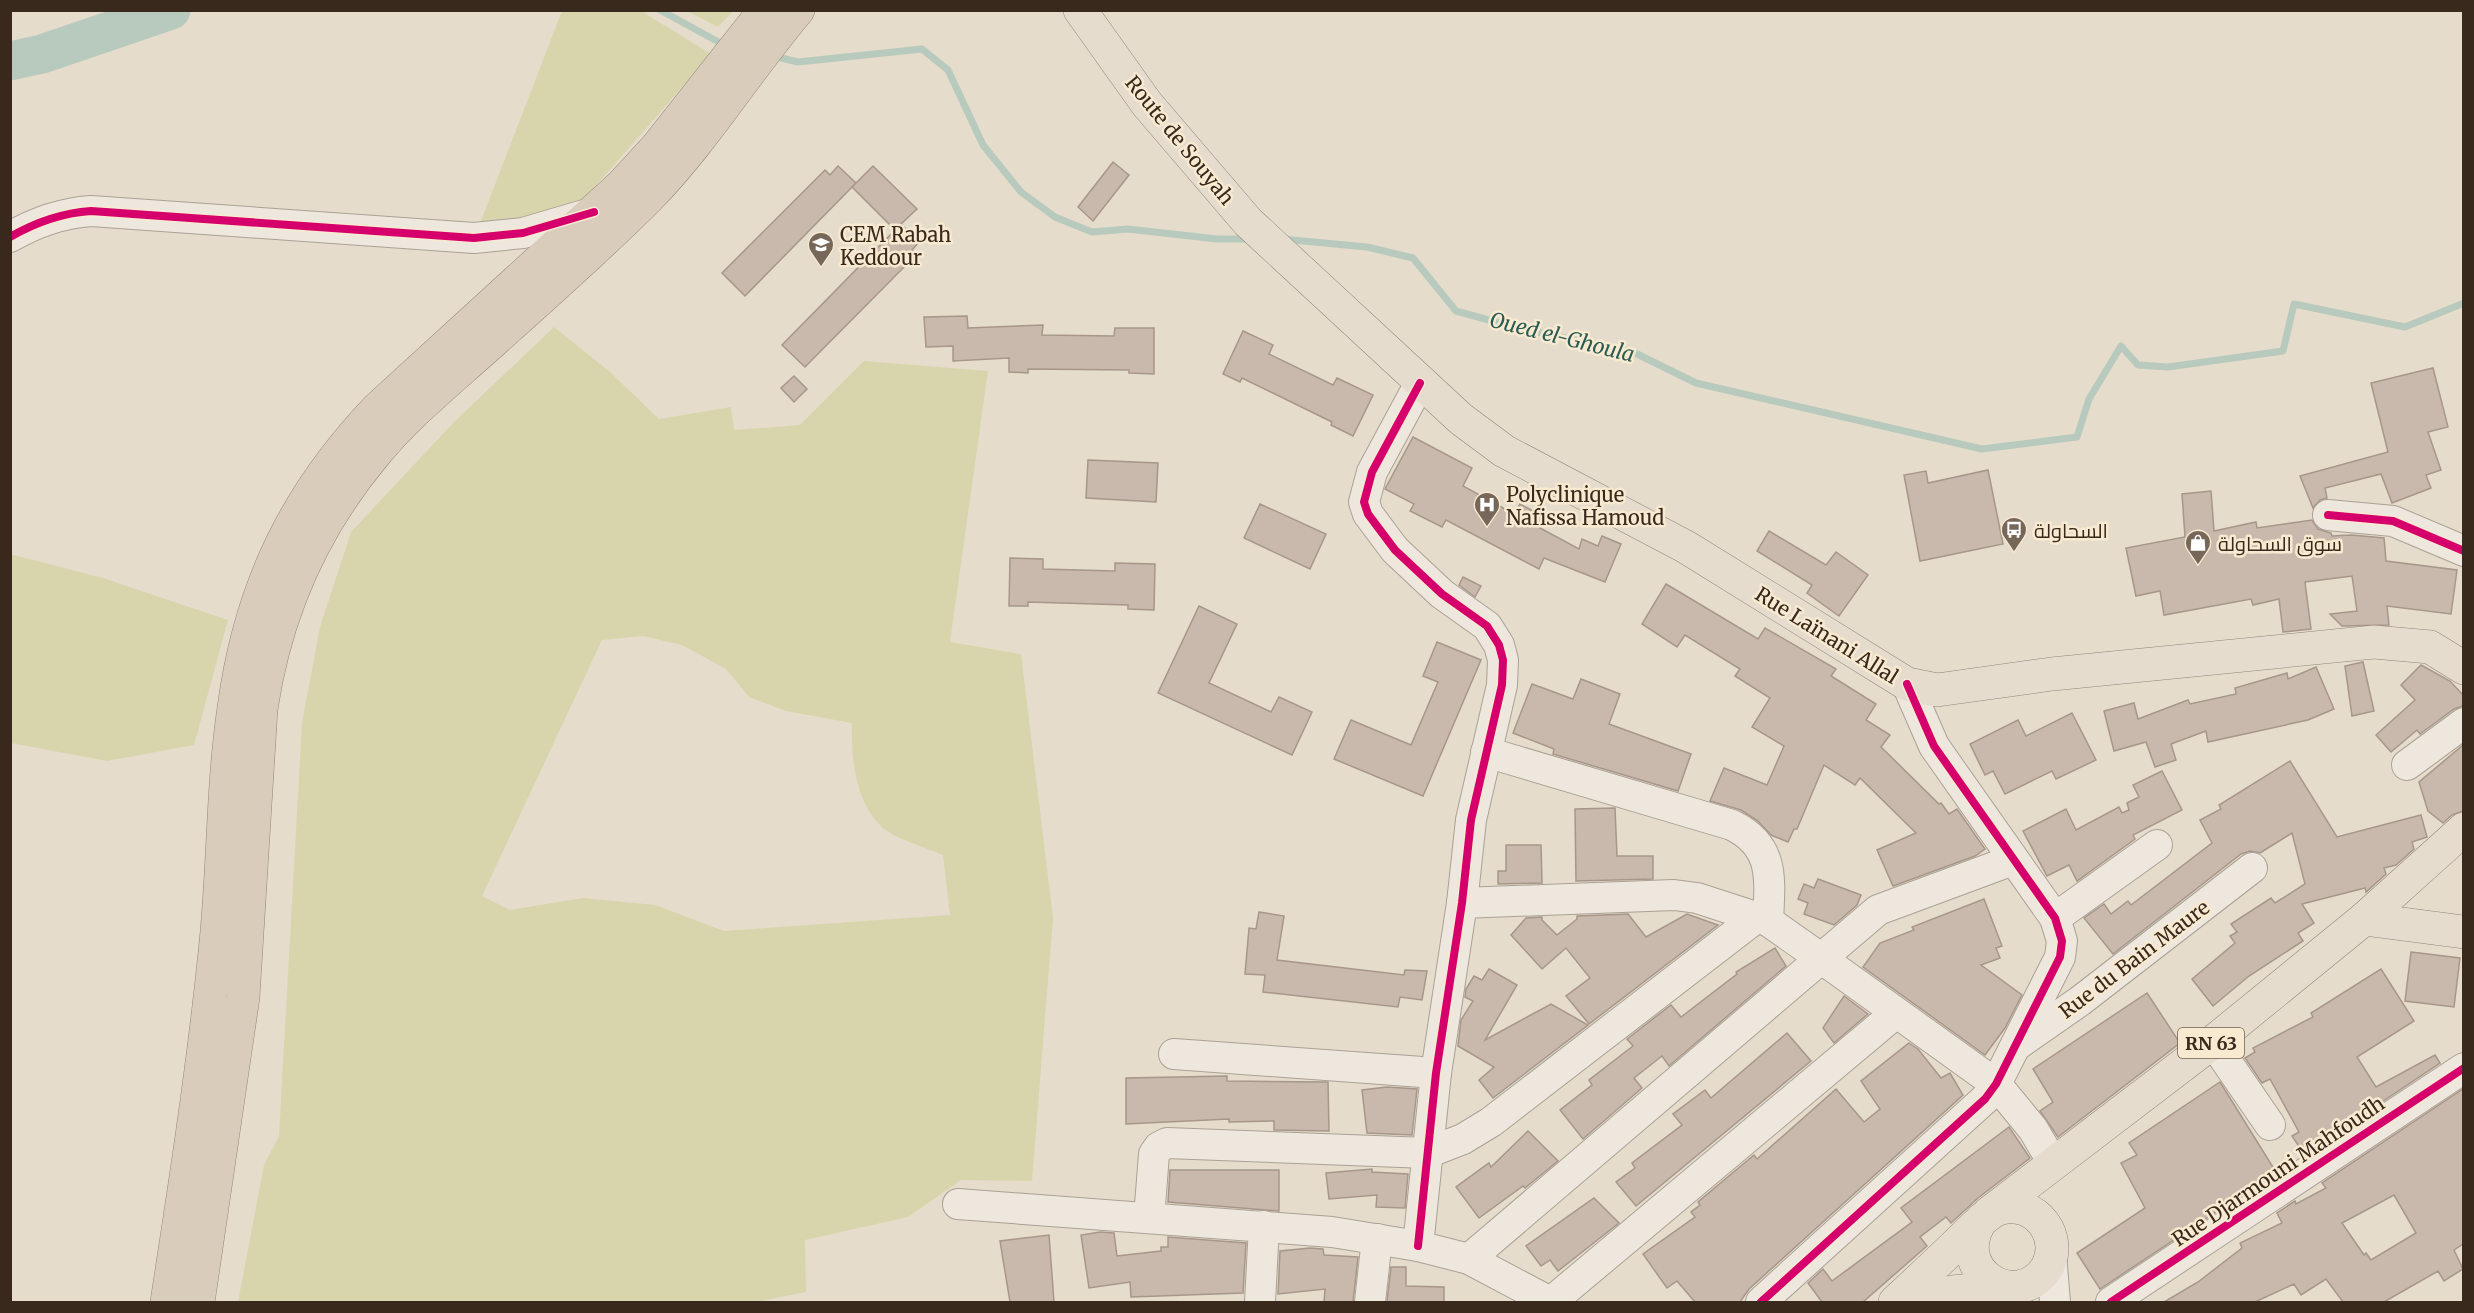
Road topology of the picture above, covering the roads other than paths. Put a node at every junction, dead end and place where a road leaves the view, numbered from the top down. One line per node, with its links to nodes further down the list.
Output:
1 (1080, 10): 6 (main road, Route de Souyah)
2 (783, 15): 3 (highway)
3 (728, 79): 4 (highway); 45 (highway)
4 (594, 212): 5 (street); 44 (highway)
5 (10, 237)
6 (1289, 260): 7 (main road, Rue Laïnani Allal)
7 (1420, 383): 11 (main road, Rue Laïnani Allal); 13 (street)
8 (2328, 515): 9 (street)
9 (2463, 551)
10 (2463, 668): 11 (main road, Rue Laïnani Allal)
11 (1907, 684): 17 (street)
12 (2463, 723): 14 (street)
13 (1486, 752): 19 (street); 21 (street)
14 (2407, 765)
15 (2463, 829): 22 (main road)
16 (2157, 845): 20 (street)
17 (2013, 860): 20 (street); 24 (street)
18 (2252, 868): 27 (street, Rue du Bain Maure)
19 (1462, 903): 21 (street); 30 (street)
20 (2055, 918): 27 (street)
21 (1762, 919): 24 (street); 33 (street)
22 (2364, 919): 23 (main road); 26 (main road, RN 63)
23 (2463, 932)
24 (1822, 959): 25 (street); 42 (street)
25 (1896, 1012): 31 (street); 48 (street)
26 (2213, 1042): 32 (street); 34 (main road, RN 63)
27 (2014, 1047): 31 (street)
28 (1174, 1054): 30 (street)
29 (2463, 1068): 54 (street, Rue Djarmouni Mahfoudh)
30 (1436, 1073): 33 (street)
31 (1996, 1084): 34 (street); 49 (street)
32 (2270, 1125)
33 (1426, 1153): 37 (street); 41 (street)
34 (2053, 1163): 36 (main road, RN 63); 40 (main road)
35 (958, 1204): 37 (street)
36 (1986, 1216): 40 (main road); 43 (main road); 50 (main road, RN 63)
37 (1149, 1218): 38 (street)
38 (1264, 1226): 39 (street); 46 (street)
39 (1377, 1239): 41 (street); 47 (street)
40 (2051, 1244): 43 (main road); 53 (street)
41 (1418, 1246): 42 (street)
42 (1469, 1259): 48 (street)
43 (2011, 1287): 51 (main road); 52 (street)
44 (167, 1302)
45 (198, 1302)
46 (1260, 1302)
47 (1370, 1302)
48 (1550, 1302)
49 (1761, 1302)
50 (1895, 1302)
51 (1919, 1302)
52 (2046, 1302)
53 (2055, 1302)
54 (2111, 1302)

